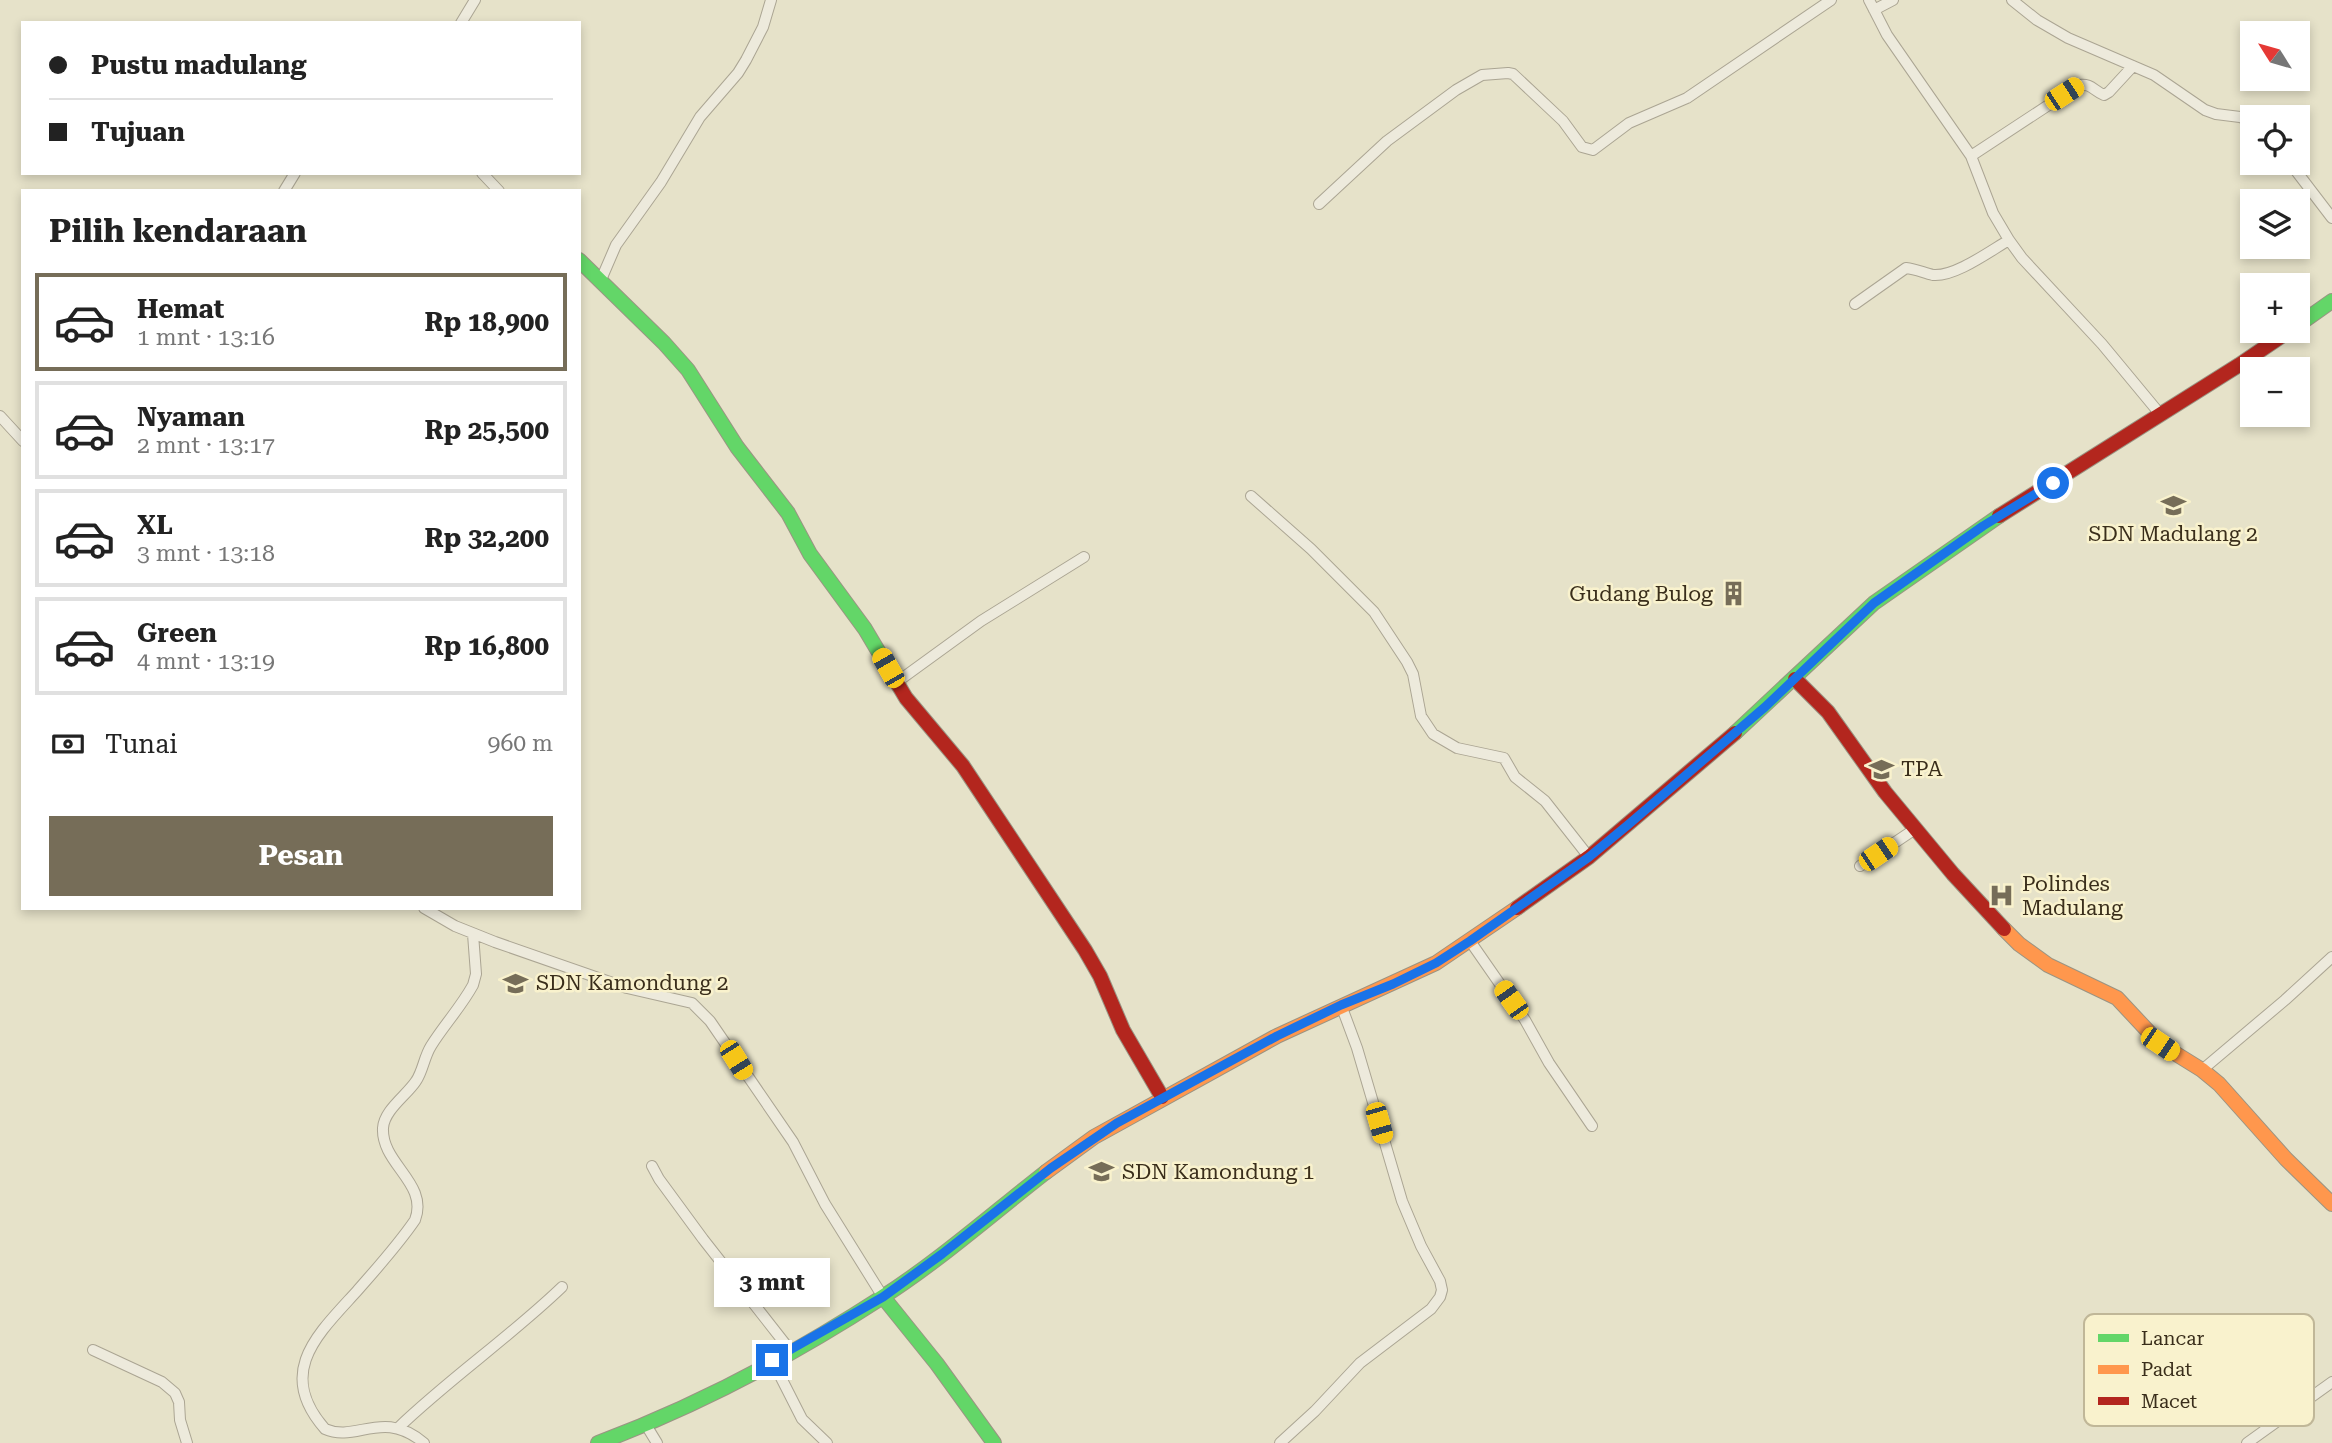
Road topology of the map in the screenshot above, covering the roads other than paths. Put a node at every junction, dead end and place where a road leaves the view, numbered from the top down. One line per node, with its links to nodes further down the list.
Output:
1 (475, 0): 7 (street)
2 (771, 0): 18 (street)
3 (1831, 0): 14 (street)
4 (1893, 0): 6 (street)
5 (2012, 0): 8 (street)
6 (1872, 5): 10 (street)
7 (462, 21)
8 (2133, 66): 9 (street); 10 (street)
9 (2240, 117)
10 (1971, 156): 16 (street)
11 (484, 175): 13 (street)
12 (2299, 175): 15 (street)
13 (497, 189)
14 (1319, 204)
15 (2332, 218)
16 (2009, 240): 20 (street); 23 (street)
17 (581, 262): 18 (main road)
18 (600, 282): 29 (main road)
19 (2332, 301): 21 (main road)
20 (1855, 304)
21 (2310, 317)
22 (2270, 343): 23 (main road)
23 (2160, 414): 28 (main road)
24 (0, 416): 25 (street)
25 (21, 439)
26 (1251, 496): 31 (street)
27 (1084, 557): 29 (street)
28 (1795, 679): 30 (main road); 31 (main road)
29 (897, 682): 39 (main road)
30 (1915, 830): 32 (street); 38 (main road)
31 (1589, 857): 35 (main road)
32 (1860, 866)
33 (428, 910): 34 (street)
34 (473, 934): 44 (street); 53 (street)
35 (1470, 941): 37 (main road); 40 (street)
36 (2332, 957): 38 (street)
37 (1341, 1005): 39 (main road); 61 (street)
38 (2202, 1070): 42 (main road)
39 (1162, 1097): 44 (main road)
40 (1592, 1126)
41 (652, 1166): 46 (street)
42 (2332, 1204)
43 (562, 1287): 52 (street)
44 (883, 1297): 46 (main road); 60 (main road)
45 (93, 1350): 54 (street)
46 (790, 1350): 47 (main road)
47 (772, 1360): 50 (main road); 59 (street)
48 (2332, 1382): 49 (street)
49 (2314, 1395)
50 (646, 1425): 57 (main road); 58 (street)
51 (2271, 1426): 62 (street)
52 (398, 1428): 53 (street); 56 (street)
53 (331, 1432): 55 (street)
54 (187, 1443)
55 (324, 1443)
56 (424, 1443)
57 (598, 1443)
58 (657, 1443)
59 (827, 1443)
60 (994, 1443)
61 (1280, 1443)
62 (2247, 1443)

